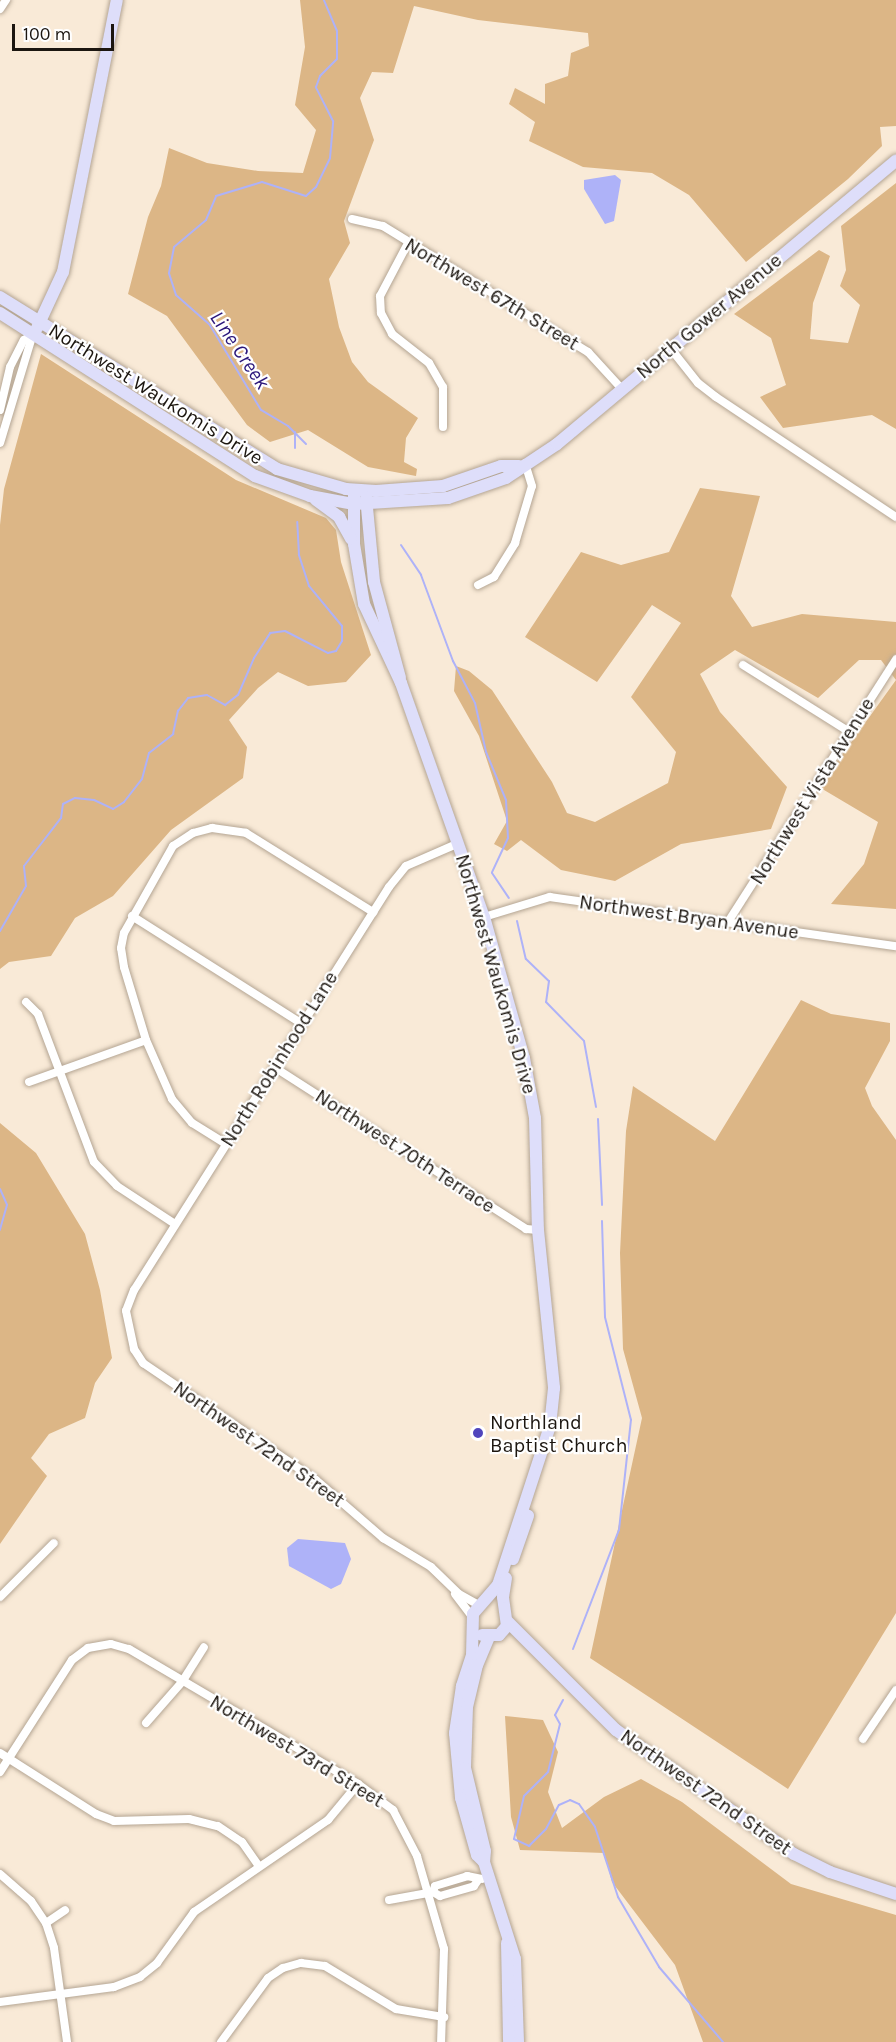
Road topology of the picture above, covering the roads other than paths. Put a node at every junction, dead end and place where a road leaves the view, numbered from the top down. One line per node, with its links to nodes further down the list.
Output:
1 (6, 0): 3 (street)
2 (117, 0): 9 (main road, Northwest Waukomis Drive)
3 (0, 9)
4 (896, 161): 11 (main road, North Gower Avenue)
5 (352, 219): 6 (street, Northwest 67th Street)
6 (408, 243): 12 (street, Northwest 67th Street); 15 (street)
7 (0, 297): 9 (main road)
8 (0, 313): 10 (main road)
9 (40, 322): 10 (main road, Northwest Waukomis Drive); 19 (main road, Northwest Waukomis Drive)
10 (33, 334): 13 (street); 14 (street); 18 (main road, Northwest Waukomis Drive)
11 (671, 349): 12 (main road, North Gower Avenue); 22 (street)
12 (621, 388): 17 (main road, North Gower Avenue)
13 (0, 411): 14 (street)
14 (3, 424): 16 (street)
15 (443, 427)
16 (0, 443)
17 (522, 465): 19 (main road, North Gower Avenue); 21 (main road, North Gower Avenue); 24 (street)
18 (255, 476): 20 (main road, North Gower Avenue)
19 (360, 491): 21 (main road, Northwest Waukomis Drive)
20 (310, 496): 21 (main road, North Gower Avenue); 23 (main road)
21 (360, 504): 23 (main road, Northwest Waukomis Drive); 27 (main road, Northwest Waukomis Drive)
22 (896, 517)
23 (354, 544): 27 (main road, Northwest Waukomis Drive)
24 (478, 585)
25 (896, 659): 28 (street, Northwest Vista Avenue)
26 (743, 665): 28 (street)
27 (401, 683): 29 (main road, Northwest Waukomis Drive)
28 (848, 731): 33 (street, Northwest Vista Avenue)
29 (459, 843): 30 (street, North Robinhood Lane); 32 (main road, Northwest Waukomis Drive)
30 (373, 912): 31 (street); 36 (street, North Robinhood Lane)
31 (132, 916): 36 (street); 37 (street)
32 (484, 917): 33 (street, Northwest Bryan Avenue); 43 (main road, Northwest Waukomis Drive)
33 (728, 922): 34 (street, Northwest Bryan Avenue)
34 (896, 946)
35 (26, 1002): 39 (street)
36 (302, 1024): 38 (street, North Robinhood Lane)
37 (146, 1040): 39 (street); 41 (street)
38 (274, 1067): 41 (street, North Robinhood Lane); 43 (street, Northwest 70th Terrace)
39 (60, 1071): 40 (street); 42 (street)
40 (29, 1082)
41 (226, 1143): 42 (street, North Robinhood Lane)
42 (175, 1224): 44 (street, North Robinhood Lane)
43 (538, 1230): 45 (main road, Northwest Waukomis Drive)
44 (128, 1306): 47 (street, Northwest 72nd Street)
45 (532, 1488): 49 (main road, Northwest Waukomis Drive); 50 (main road, Northwest Waukomis Drive)
46 (54, 1543): 48 (street)
47 (451, 1585): 49 (street, Northwest 72nd Street); 51 (street, Northwest 72nd Street)
48 (0, 1597)
49 (482, 1603): 50 (main road); 51 (main road)
50 (505, 1609): 52 (main road)
51 (473, 1622): 53 (main road); 65 (main road)
52 (508, 1622): 53 (main road); 55 (main road, Northwest 72nd Street)
53 (494, 1636): 55 (main road, Northwest 72nd Street); 65 (main road)
54 (204, 1647): 56 (street)
55 (542, 1652): 70 (main road, Northwest 72nd Street)
56 (182, 1682): 59 (street); 62 (street, Northwest 73rd Street); 64 (street, Northwest 73rd Street)
57 (896, 1690): 58 (street)
58 (893, 1703): 60 (street)
59 (146, 1723)
60 (863, 1739)
61 (0, 1753): 62 (street)
62 (9, 1759): 63 (street); 66 (street)
63 (0, 1772)
64 (358, 1785): 66 (street); 69 (street, Northwest 73rd Street)
65 (484, 1862): 68 (main road)
66 (259, 1866): 75 (street)
67 (0, 1875): 73 (street)
68 (484, 1879): 69 (street); 74 (main road)
69 (431, 1894): 71 (street); 77 (street, Northwest 73rd Street)
70 (896, 1894)
71 (389, 1900)
72 (65, 1910): 73 (street)
73 (46, 1923): 75 (street)
74 (507, 1941): 81 (main road); 82 (main road)
75 (60, 1993): 76 (street); 78 (street)
76 (0, 2002)
77 (444, 2017): 79 (street); 80 (street, Northwest 73rd Street)
78 (67, 2042)
79 (221, 2042)
80 (441, 2042)
81 (509, 2042)
82 (518, 2042)

